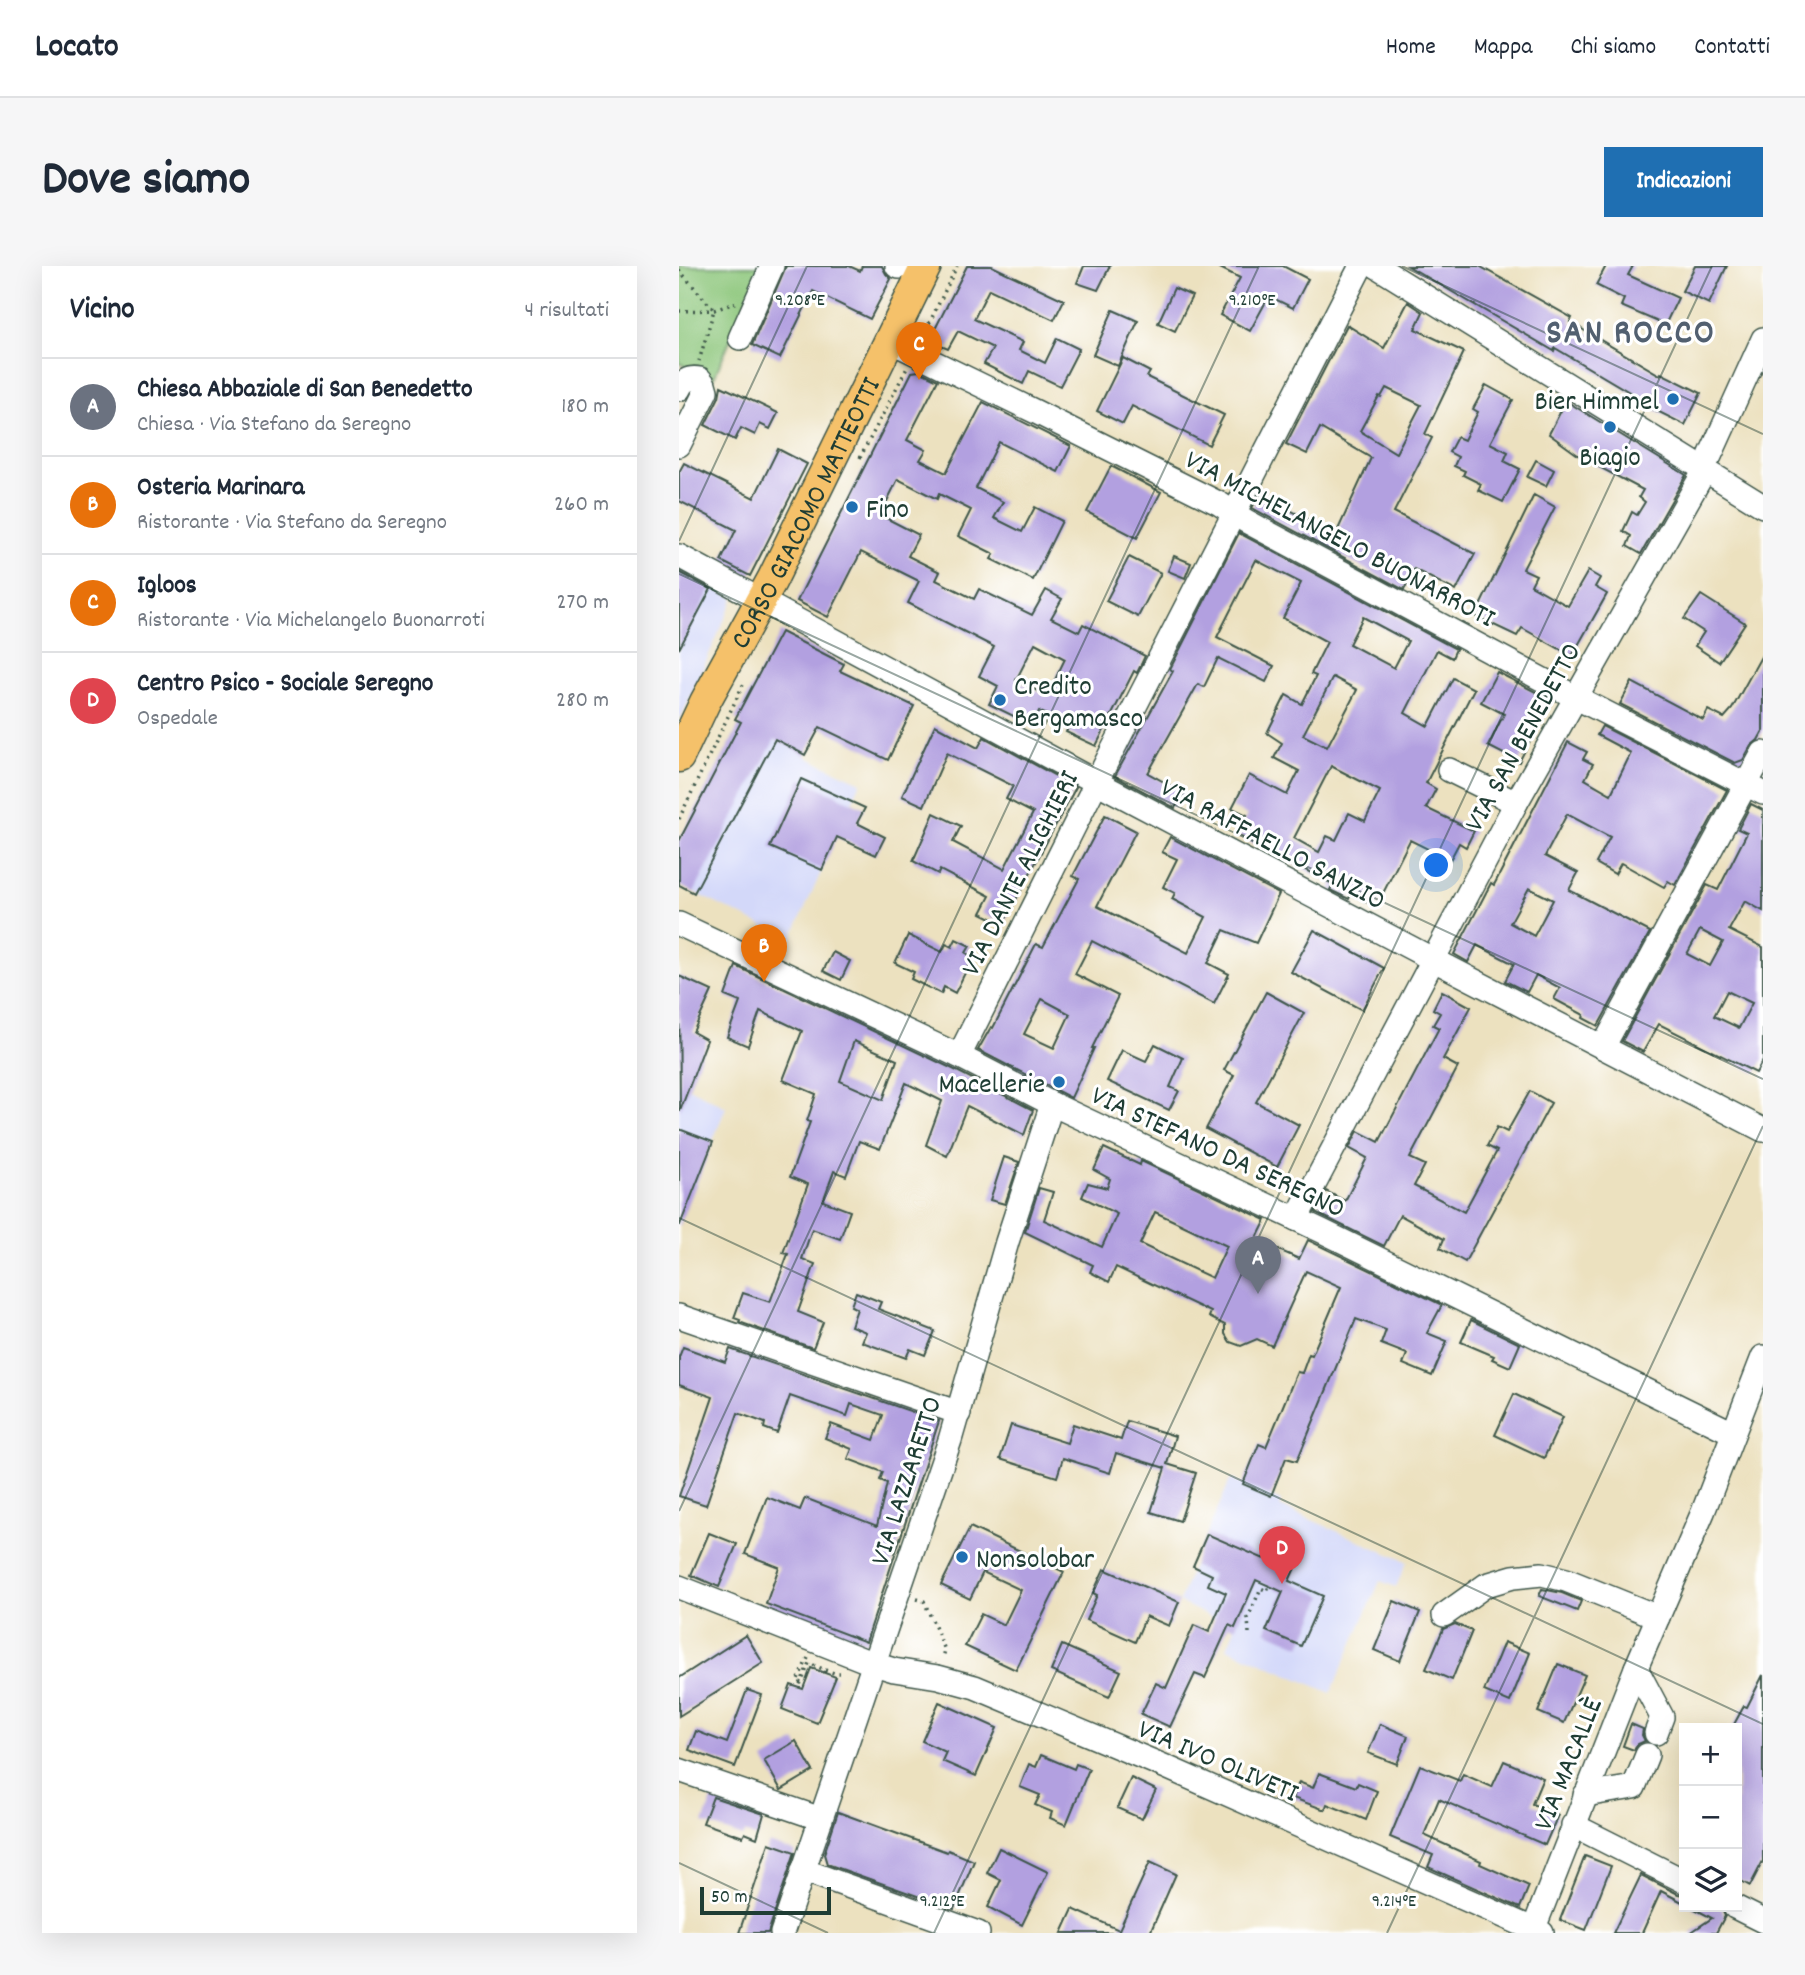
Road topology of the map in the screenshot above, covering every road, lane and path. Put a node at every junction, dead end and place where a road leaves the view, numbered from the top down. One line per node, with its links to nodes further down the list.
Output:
1 (772, 266): 6 (street)
2 (907, 266): 11 (main road, CORSO GIACOMO MATTEOTTI)
3 (1361, 266): 17 (street, VIA DANTE ALIGHIERI)
4 (1375, 266): 15 (street)
5 (679, 270): 7 (path)
6 (759, 295): 7 (path); 9 (street)
7 (714, 310): 8 (path); 12 (path)
8 (679, 311)
9 (740, 338)
10 (1763, 339): 15 (street, VIA SAN BENEDETTO)
11 (888, 340): 17 (street, VIA MICHELANGELO BUONARROTI); 19 (main road, CORSO GIACOMO MATTEOTTI)
12 (701, 379): 13 (street); 14 (street)
13 (679, 389)
14 (679, 445)
15 (1707, 463): 16 (street); 20 (street, VIA SAN BENEDETTO)
16 (1763, 506)
17 (1235, 515): 20 (street, VIA MICHELANGELO BUONARROTI); 24 (street, VIA DANTE ALIGHIERI)
18 (679, 556): 19 (street, VIA RAFFAELLO SANZIO)
19 (761, 601): 22 (main road, CORSO GIACOMO MATTEOTTI); 24 (street, VIA RAFFAELLO SANZIO)
20 (1575, 697): 25 (street, VIA MICHELANGELO BUONARROTI); 26 (street, VIA SAN BENEDETTO)
21 (1763, 753): 25 (street)
22 (679, 757)
23 (1449, 770): 26 (street)
24 (1097, 782): 28 (street, VIA RAFFAELLO SANZIO); 30 (street, VIA DANTE ALIGHIERI)
25 (1755, 789): 29 (street)
26 (1516, 803): 28 (street, VIA SAN BENEDETTO)
27 (679, 924): 30 (street, VIA STEFANO DA SEREGNO)
28 (1434, 960): 29 (street, VIA RAFFAELLO SANZIO); 33 (street, VIA SAN BENEDETTO)
29 (1603, 1047): 32 (street, VIA RAFFAELLO SANZIO)
30 (959, 1056): 31 (street, VIA STEFANO DA SEREGNO)
31 (1052, 1104): 33 (street, VIA STEFANO DA SEREGNO); 36 (street, VIA LAZZARETTO)
32 (1763, 1130)
33 (1296, 1219): 37 (street, VIA STEFANO DA SEREGNO)
34 (679, 1316): 36 (street)
35 (1763, 1357): 37 (street, VIA MACALLÈ)
36 (958, 1413): 40 (street, VIA LAZZARETTO)
37 (1733, 1433): 42 (street, VIA MACALLÈ)
38 (1269, 1586): 43 (path)
39 (679, 1587): 45 (street, VIA IVO OLIVETI)
40 (898, 1594): 44 (street, VIA LAZZARETTO); 47 (path)
41 (1444, 1615): 42 (street)
42 (1657, 1617): 46 (street, VIA MACALLÈ)
43 (1249, 1633)
44 (873, 1664): 45 (street, VIA IVO OLIVETI); 47 (street, VIA IVO OLIVETI); 52 (street, VIA LAZZARETTO)
45 (835, 1667): 45 (path)
46 (1636, 1668): 48 (street); 51 (street, VIA MACALLÈ)
47 (938, 1677): 59 (street, VIA IVO OLIVETI)
48 (1655, 1733)
49 (1647, 1755): 51 (street)
50 (679, 1770): 52 (street)
51 (1585, 1795): 53 (street, VIA MACALLÈ)
52 (821, 1819): 54 (street, VIA LAZZARETTO)
53 (1573, 1825): 55 (street); 59 (street, VIA MACALLÈ)
54 (803, 1870): 58 (street); 60 (street, VIA LAZZARETTO)
55 (1679, 1878)
56 (1742, 1910): 57 (street)
57 (1763, 1921)
58 (917, 1922): 61 (street)
59 (1536, 1932)
60 (782, 1933)
61 (978, 1933)

